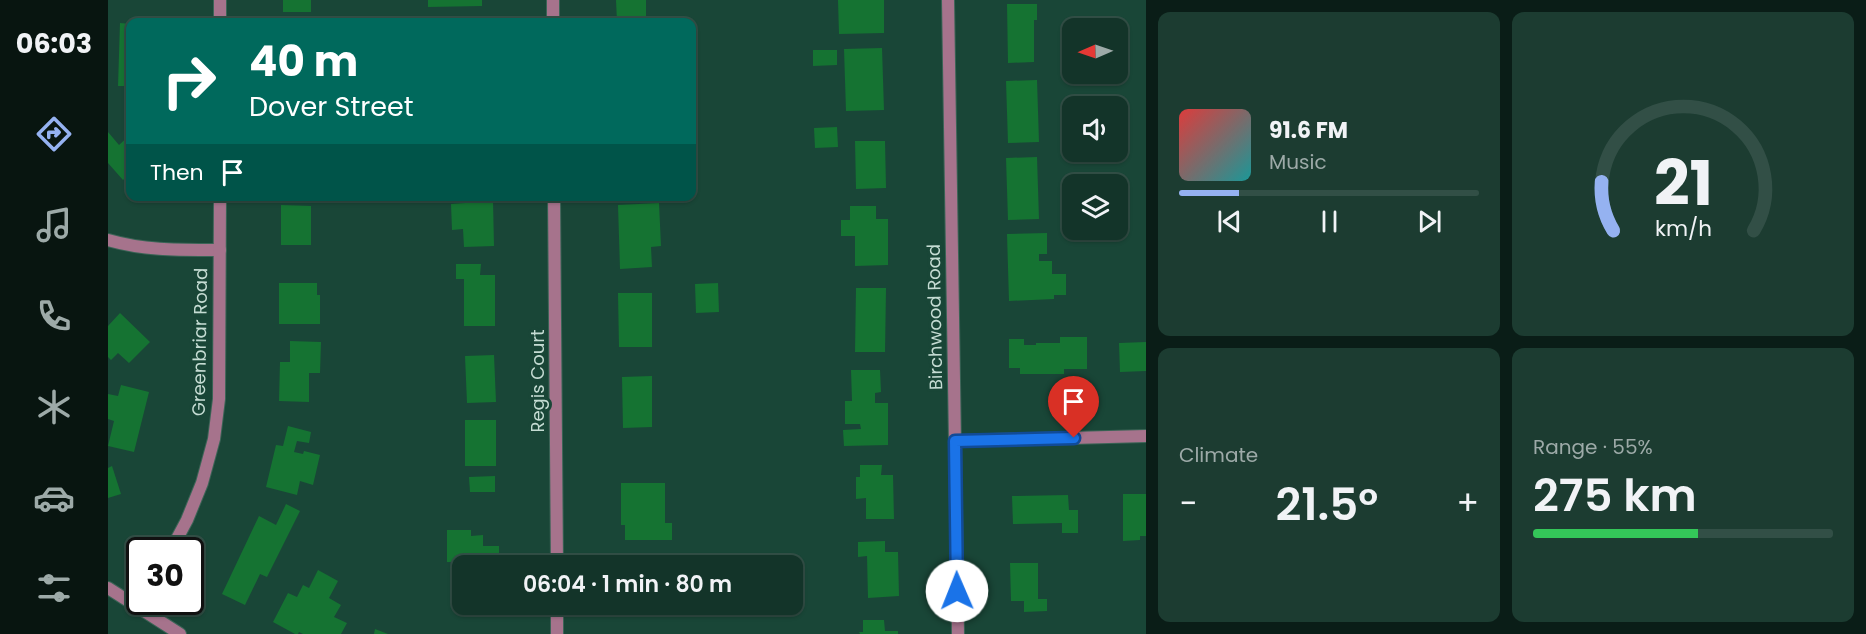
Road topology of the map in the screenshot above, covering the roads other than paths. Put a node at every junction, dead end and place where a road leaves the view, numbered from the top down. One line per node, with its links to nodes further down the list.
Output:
1 (220, 0): 4 (street)
2 (553, 0): 5 (street)
3 (948, 0): 11 (street, Birchwood Road)
4 (220, 18)
5 (553, 18)
6 (220, 201): 9 (street, Greenbriar Road)
7 (554, 201): 13 (street, Regis Court)
8 (108, 240): 9 (street)
9 (220, 250): 12 (street, Greenbriar Road)
10 (1146, 436): 11 (street)
11 (955, 441): 20 (street, Birchwood Road)
12 (178, 537)
13 (557, 555)
14 (108, 588): 15 (street)
15 (126, 597)
16 (154, 615): 18 (street)
17 (557, 615): 19 (street)
18 (180, 634)
19 (557, 634)
20 (958, 634)

